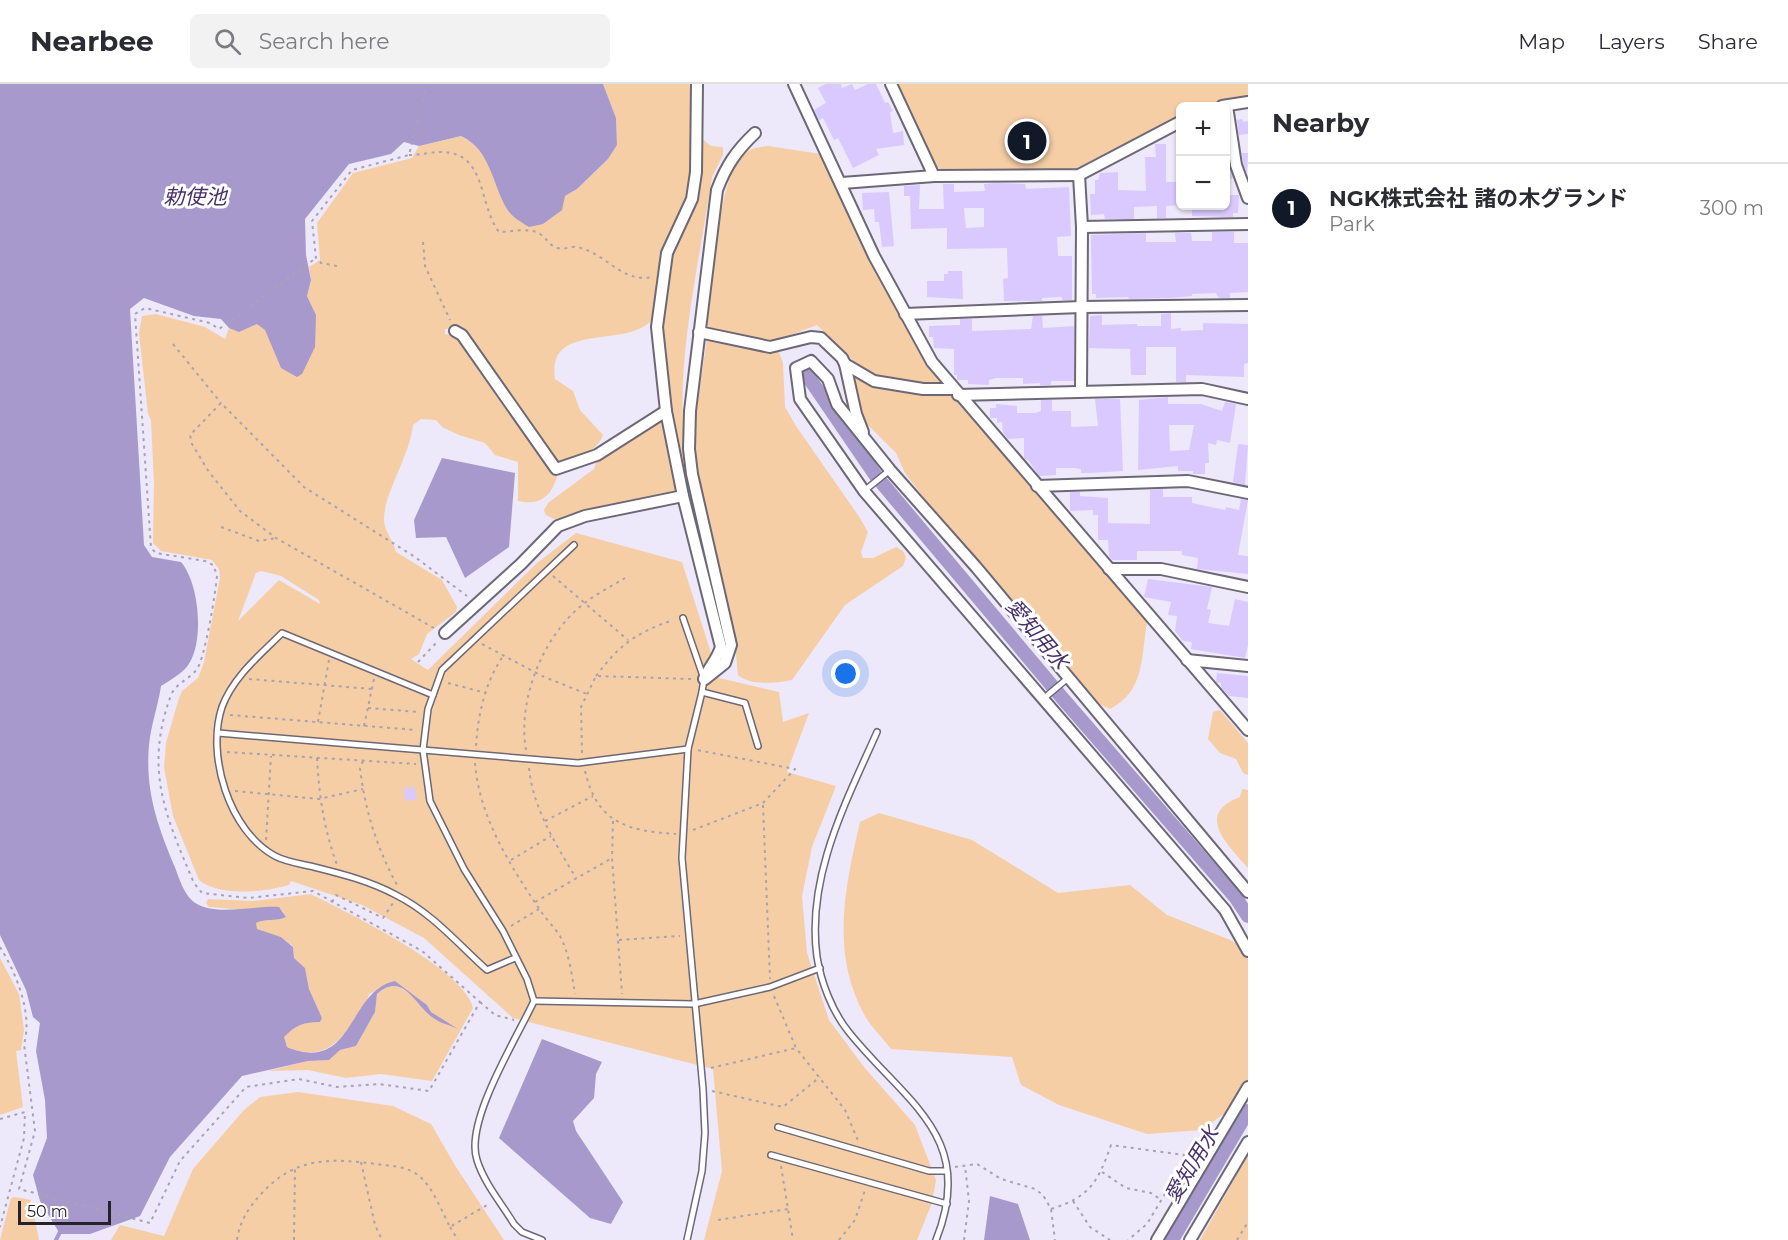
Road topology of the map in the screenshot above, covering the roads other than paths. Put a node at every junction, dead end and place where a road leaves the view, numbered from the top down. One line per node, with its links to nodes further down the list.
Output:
1 (697, 84): 24 (street)
2 (794, 84): 11 (street)
3 (891, 84): 10 (street)
4 (1248, 102): 5 (street)
5 (1230, 105)
6 (1176, 124): 9 (street)
7 (755, 133): 19 (street)
8 (1230, 133): 12 (street)
9 (1079, 175): 10 (street); 14 (street)
10 (934, 176): 11 (street)
11 (842, 183): 17 (street)
12 (1248, 198)
13 (1248, 224): 14 (street)
14 (1082, 227): 16 (street)
15 (1248, 305): 16 (street)
16 (1081, 307): 17 (street); 21 (street)
17 (905, 314): 22 (street)
18 (455, 331): 24 (street)
19 (699, 332): 20 (street); 38 (street)
20 (845, 364): 22 (street); 25 (street)
21 (1081, 390): 22 (street); 23 (street)
22 (955, 392): 27 (street)
23 (1248, 399)
24 (666, 411): 30 (street)
25 (864, 435): 26 (street); 28 (street)
26 (889, 471): 28 (lane); 39 (street)
27 (1037, 486): 29 (street); 32 (street)
28 (864, 491): 42 (street)
29 (1248, 494)
30 (683, 496): 35 (street); 38 (street)
31 (574, 545): 41 (lane)
32 (1109, 569): 33 (street); 36 (street)
33 (1248, 587)
34 (683, 618): 38 (lane)
35 (445, 633)
36 (1187, 660): 37 (street); 43 (street)
37 (1248, 666)
38 (704, 679): 40 (lane)
39 (1066, 680): 42 (lane); 49 (street)
40 (702, 692): 46 (lane); 47 (lane)
41 (433, 695): 45 (lane); 48 (lane)
42 (1042, 699): 50 (street)
43 (1248, 730)
44 (877, 732): 52 (lane)
45 (218, 733): 48 (lane); 51 (lane)
46 (758, 746)
47 (688, 749): 48 (lane); 54 (lane)
48 (423, 750): 51 (lane)
49 (1248, 892)
50 (1248, 951)
51 (515, 958): 53 (lane)
52 (820, 968): 54 (lane); 59 (lane)
53 (534, 1001): 54 (lane); 61 (lane)
54 (694, 1004): 63 (lane)
55 (1248, 1087): 65 (street)
56 (778, 1127): 59 (lane)
57 (1248, 1142): 66 (street)
58 (771, 1155): 60 (lane)
59 (946, 1170): 60 (lane)
60 (947, 1204): 64 (lane)
61 (531, 1238): 62 (lane)
62 (542, 1240)
63 (687, 1240)
64 (936, 1240)
65 (1156, 1240)
66 (1190, 1240)

